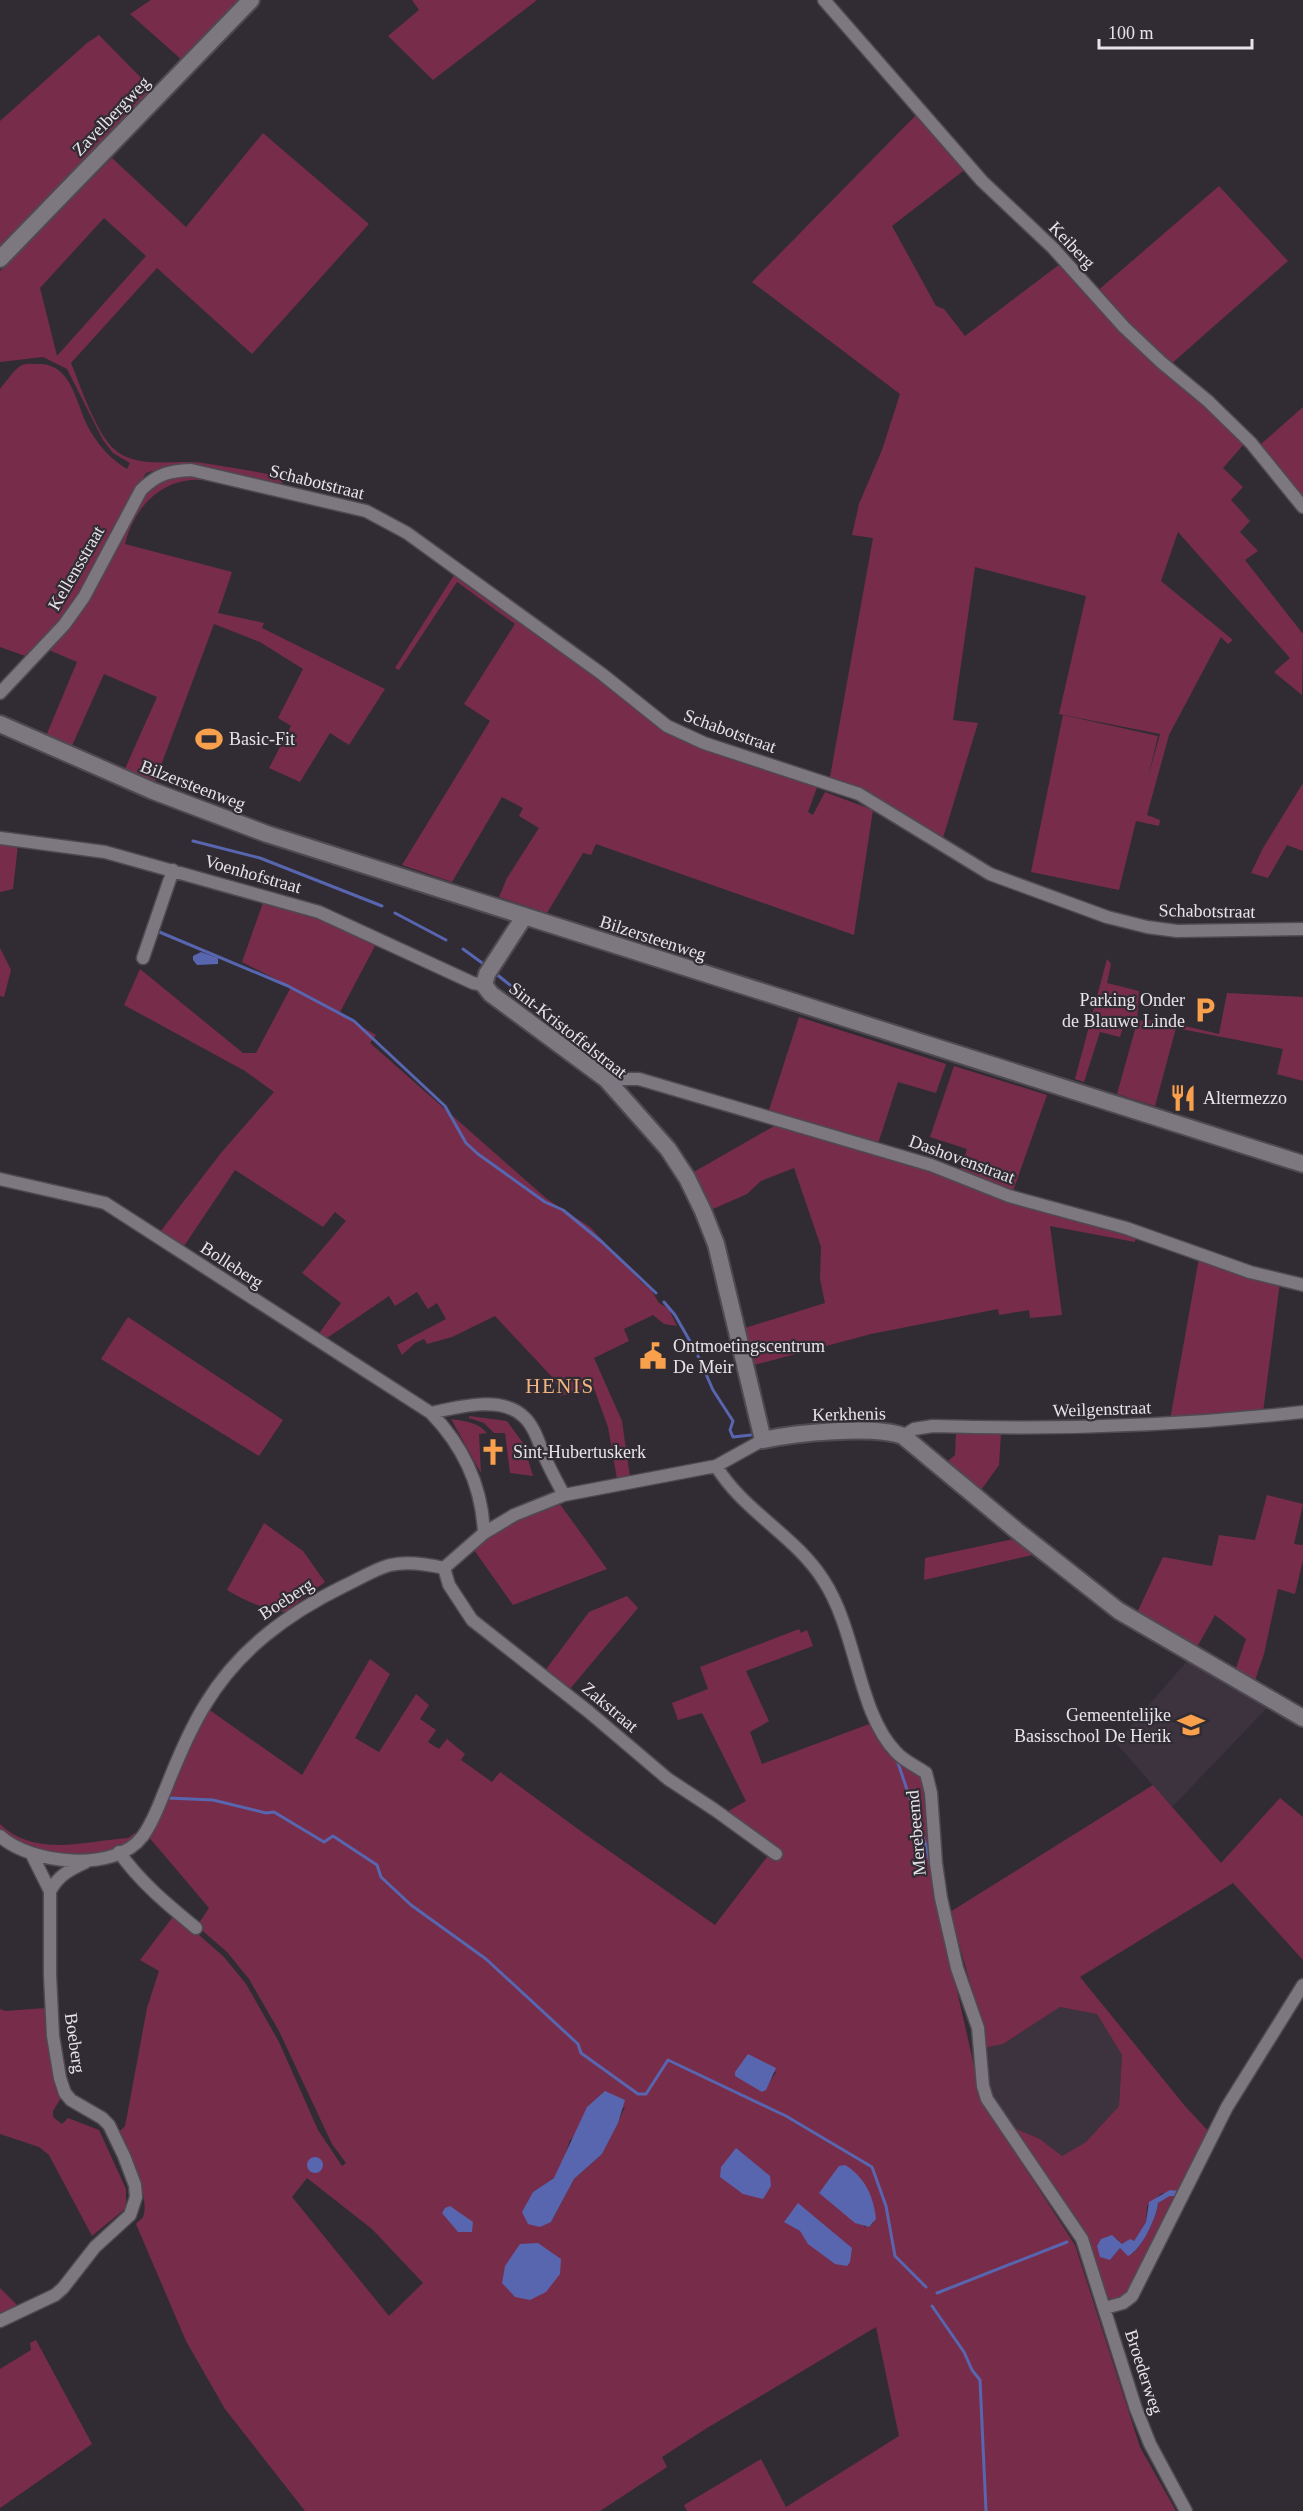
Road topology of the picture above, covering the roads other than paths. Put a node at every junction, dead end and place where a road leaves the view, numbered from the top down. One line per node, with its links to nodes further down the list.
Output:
1 (251, 0): 3 (main road, Zavelbergweg)
2 (824, 0): 5 (street, Keiberg)
3 (0, 260)
4 (150, 482): 6 (street, Kellensstraat); 11 (street, Schabotstraat)
5 (1303, 507)
6 (0, 693)
7 (0, 724): 10 (main road, Bilzersteenweg)
8 (0, 838): 9 (street, Voenhofstraat)
9 (173, 870): 12 (street); 13 (street, Voenhofstraat)
10 (524, 917): 13 (main road, Sint-Kristoffelstraat); 15 (main road, Bilzersteenweg)
11 (1303, 929)
12 (143, 958)
13 (484, 985): 14 (main road, Sint-Kristoffelstraat)
14 (606, 1079): 17 (street, Dashovenstraat); 21 (main road, Sint-Kristoffelstraat)
15 (1303, 1164)
16 (0, 1179): 19 (street, Bolleberg)
17 (1303, 1285)
18 (1303, 1412): 20 (street, Weilgenstraat)
19 (431, 1413): 23 (street); 24 (street, Bolleberg)
20 (903, 1436): 21 (main road, Kerkhenis); 26 (main road, Kerkhenis)
21 (763, 1440): 22 (street, Kerkhenis)
22 (716, 1466): 23 (street, Kerkhenis); 35 (street, Merebeemd)
23 (564, 1495): 24 (street, Kerkhenis)
24 (484, 1533): 25 (street, Kerkhenis)
25 (444, 1568): 28 (street, Boeberg); 29 (street, Zakstraat)
26 (1303, 1718)
27 (0, 1836): 30 (street, Boeberg)
28 (119, 1852): 31 (street, Boeberg); 33 (street)
29 (776, 1854)
30 (32, 1855): 31 (street, Boeberg); 32 (street, Boeberg)
31 (86, 1862): 32 (street, Boeberg)
32 (50, 1891): 37 (street, Boeberg)
33 (196, 1928)
34 (1303, 1985): 36 (street)
35 (1082, 2239): 36 (street, Broederweg)
36 (1105, 2308): 38 (street, Broederweg)
37 (0, 2321)
38 (1186, 2511)

